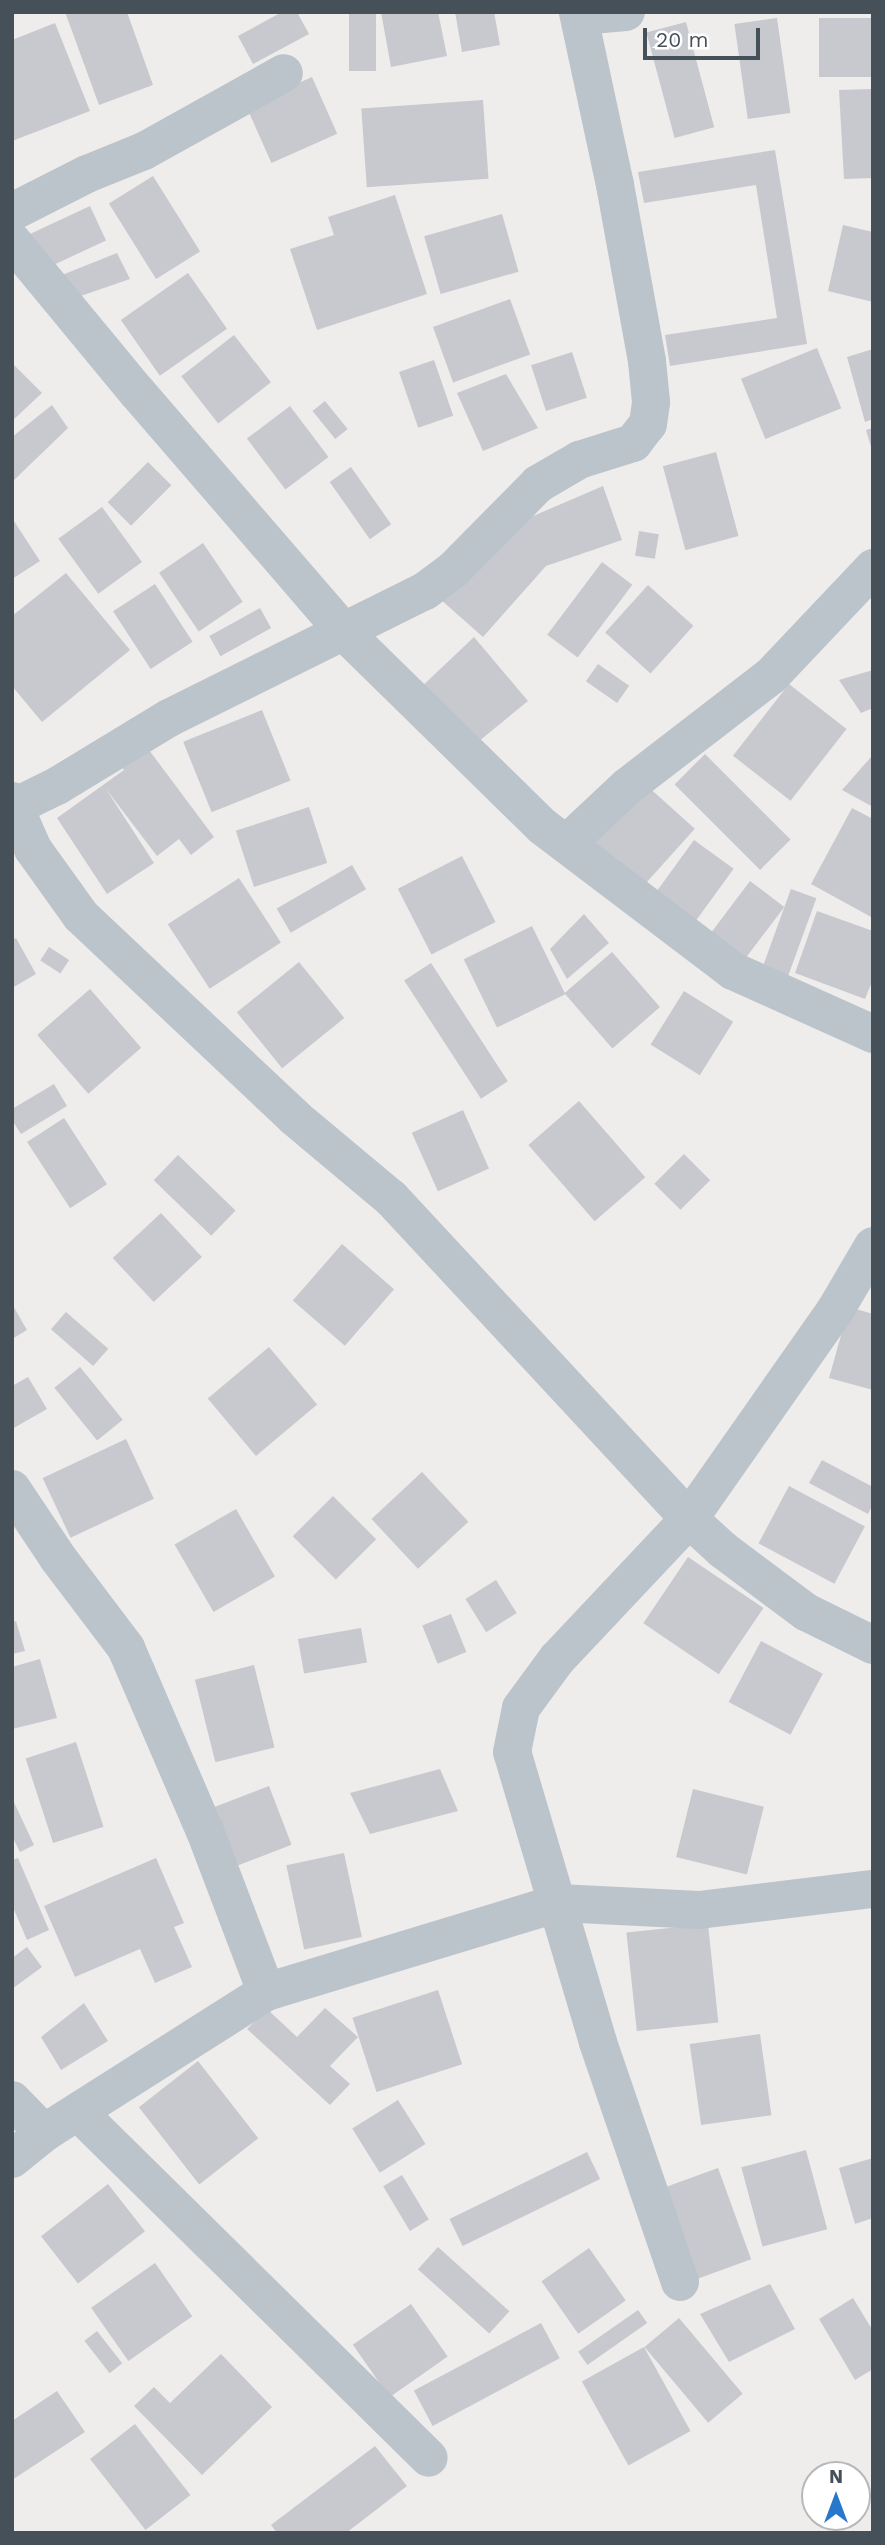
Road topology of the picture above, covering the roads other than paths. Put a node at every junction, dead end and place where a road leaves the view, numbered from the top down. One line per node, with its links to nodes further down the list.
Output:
1 (625, 12): 2 (street)
2 (579, 14): 7 (street)
3 (284, 73): 4 (street)
4 (12, 212)
5 (12, 241): 7 (street)
6 (873, 568): 9 (street)
7 (343, 631): 8 (street); 9 (street)
8 (13, 805): 13 (street)
9 (566, 844): 10 (street)
10 (873, 1034)
11 (873, 1246): 13 (street)
12 (12, 1489): 17 (street)
13 (689, 1520): 14 (street); 16 (street)
14 (873, 1645)
15 (873, 1889): 16 (street)
16 (559, 1903): 17 (street); 22 (street)
17 (266, 1992): 19 (street)
18 (12, 2101): 20 (street)
19 (79, 2113): 20 (street); 23 (street)
20 (44, 2133): 21 (street)
21 (12, 2159)
22 (680, 2282)
23 (429, 2458)

